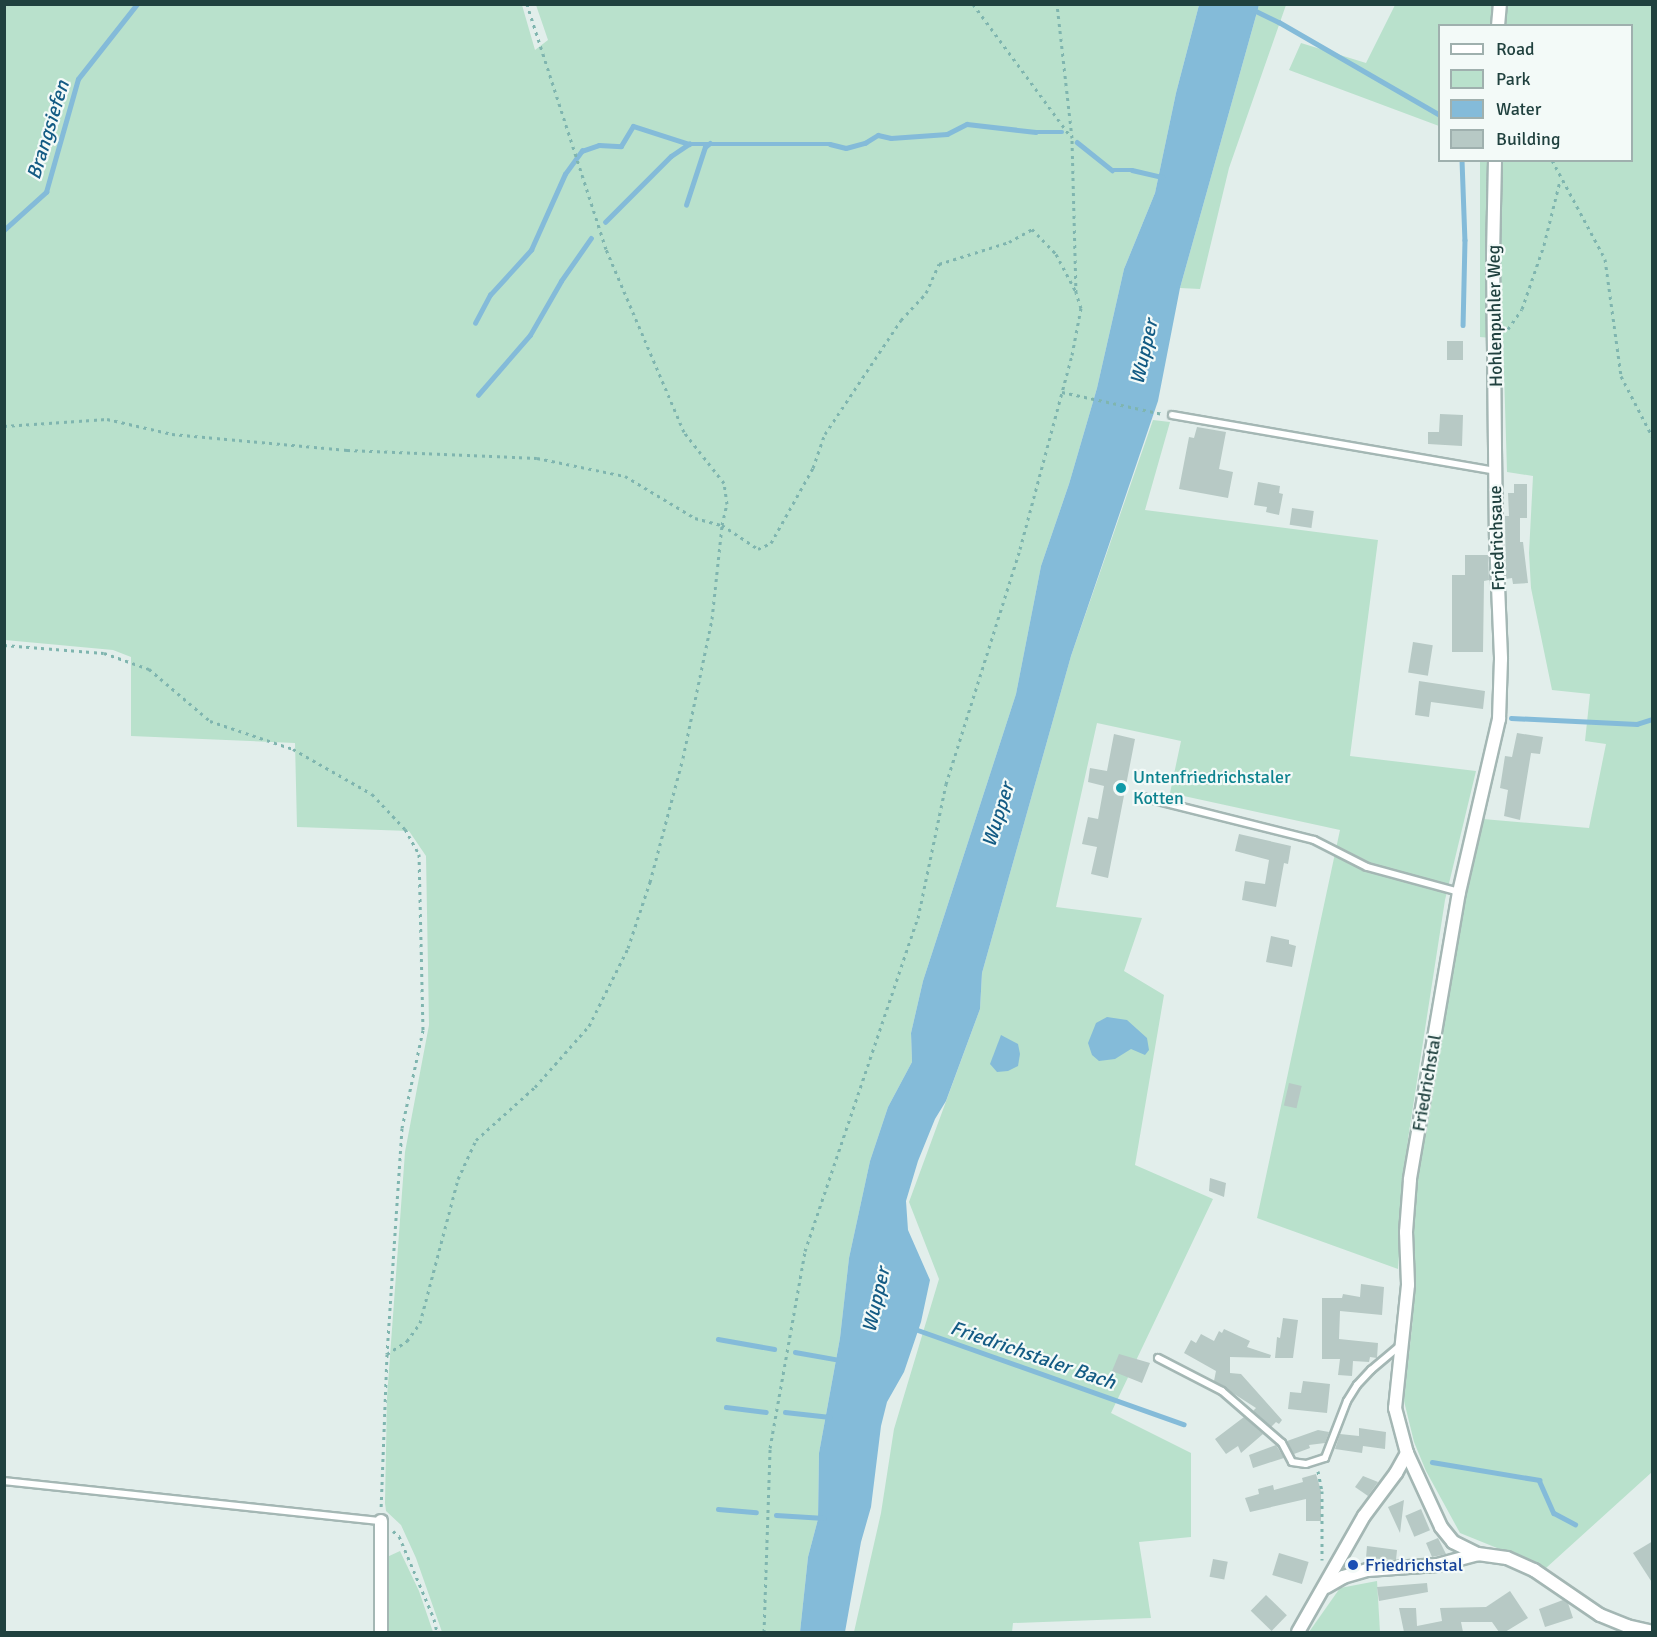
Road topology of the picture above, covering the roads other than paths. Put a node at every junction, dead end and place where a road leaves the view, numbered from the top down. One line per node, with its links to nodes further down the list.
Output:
1 (1500, 4): 2 (street)
2 (1498, 24)
3 (1495, 162): 5 (street, Hohlenpuhler Weg)
4 (1172, 415): 5 (lane, Friedrichsaue)
5 (1495, 471): 7 (street, Friedrichsaue)
6 (1138, 796): 7 (lane)
7 (1459, 892): 8 (street, Friedrichstal)
8 (1401, 1346): 9 (lane); 10 (street, Friedrichstal)
9 (1158, 1358)
10 (1407, 1453): 13 (street, Friedrichstal); 14 (street)
11 (4, 1481): 12 (lane)
12 (381, 1521): 15 (street)
13 (1478, 1554): 14 (street, Friedrichstal); 17 (street, Friedrichstal)
14 (1325, 1588): 16 (street)
15 (381, 1632)
16 (1298, 1632)
17 (1653, 1632)

